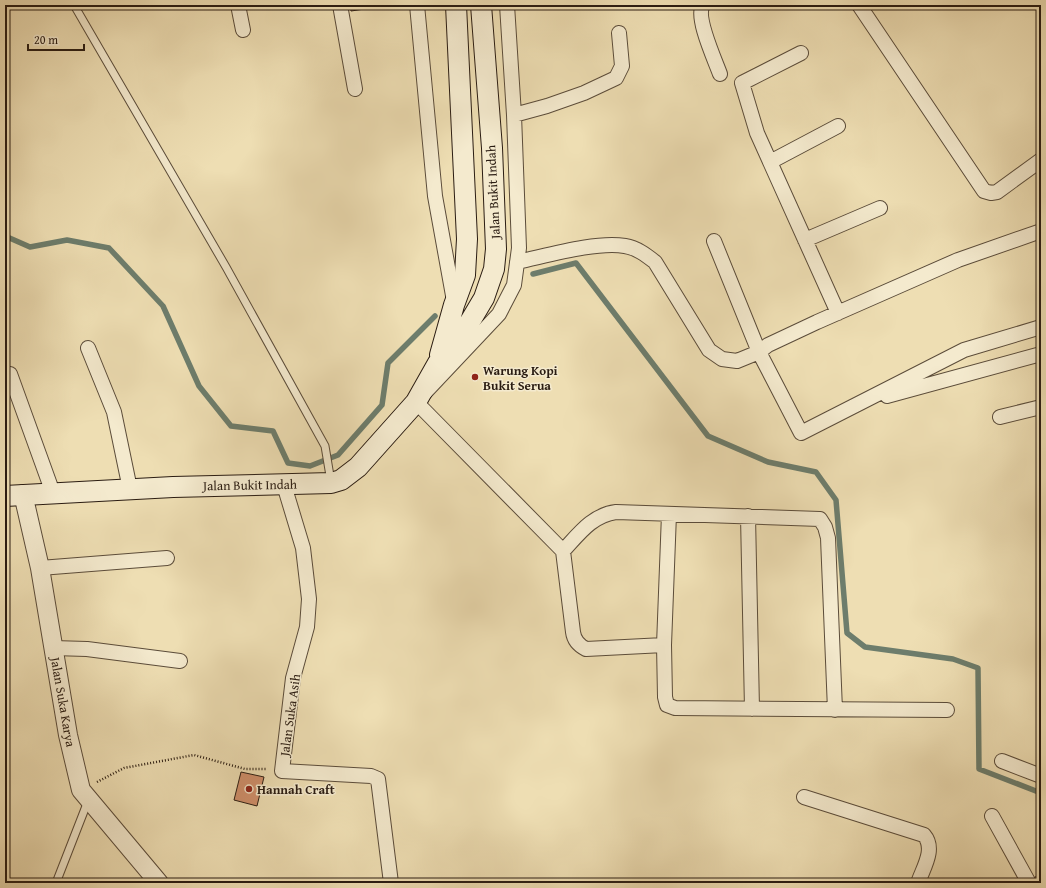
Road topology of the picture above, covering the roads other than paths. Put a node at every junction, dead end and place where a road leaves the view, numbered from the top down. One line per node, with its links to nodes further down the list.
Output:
1 (74, 5): 36 (lane)
2 (238, 5): 10 (street)
3 (340, 5): 14 (street)
4 (417, 5): 24 (street)
5 (481, 5): 30 (main road, Jalan Bukit Indah)
6 (507, 5): 15 (street)
7 (703, 5): 13 (street)
8 (859, 5): 17 (street)
9 (456, 7): 24 (main road, Jalan Bukit Indah)
10 (243, 30)
11 (619, 33): 15 (street)
12 (801, 53): 18 (street)
13 (720, 74)
14 (355, 89)
15 (514, 115): 23 (street)
16 (838, 126): 18 (street)
17 (1041, 160)
18 (770, 162): 22 (street)
19 (880, 208): 22 (street)
20 (1041, 231): 25 (street)
21 (714, 240): 28 (street)
22 (805, 240): 25 (street)
23 (517, 262): 28 (street); 32 (street)
24 (454, 305): 30 (main road, Jalan Bukit Indah)
25 (838, 313): 28 (street)
26 (1041, 327): 33 (street)
27 (88, 348): 38 (street)
28 (760, 352): 33 (street)
29 (1041, 354): 33 (street)
30 (438, 363): 32 (main road, Jalan Bukit Indah)
31 (10, 374): 39 (street)
32 (416, 402): 36 (main road, Jalan Bukit Indah); 43 (street)
33 (859, 403)
34 (1041, 407): 35 (street)
35 (1000, 417)
36 (330, 475): 37 (main road, Jalan Bukit Indah)
37 (284, 485): 38 (main road, Jalan Bukit Indah); 59 (street, Jalan Suka Asih)
38 (130, 489): 39 (main road, Jalan Bukit Indah)
39 (53, 493): 40 (main road, Jalan Bukit Indah)
40 (14, 495): 45 (street, Jalan Suka Karya)
41 (669, 514): 42 (street); 43 (street); 46 (street)
42 (748, 516): 49 (street); 50 (street)
43 (563, 551): 46 (street)
44 (167, 558): 45 (street)
45 (40, 568): 47 (street, Jalan Suka Karya)
46 (664, 645): 49 (street)
47 (53, 648): 48 (street); 54 (street, Jalan Suka Karya)
48 (180, 661)
49 (752, 709): 50 (street)
50 (835, 710): 51 (street)
51 (947, 710)
52 (1002, 761): 53 (street)
53 (1040, 772)
54 (85, 795): 57 (lane); 58 (street, Jalan Suka Karya)
55 (804, 797): 60 (street)
56 (992, 816): 61 (street)
57 (56, 883)
58 (160, 883)
59 (391, 883)
60 (918, 883)
61 (1029, 883)

